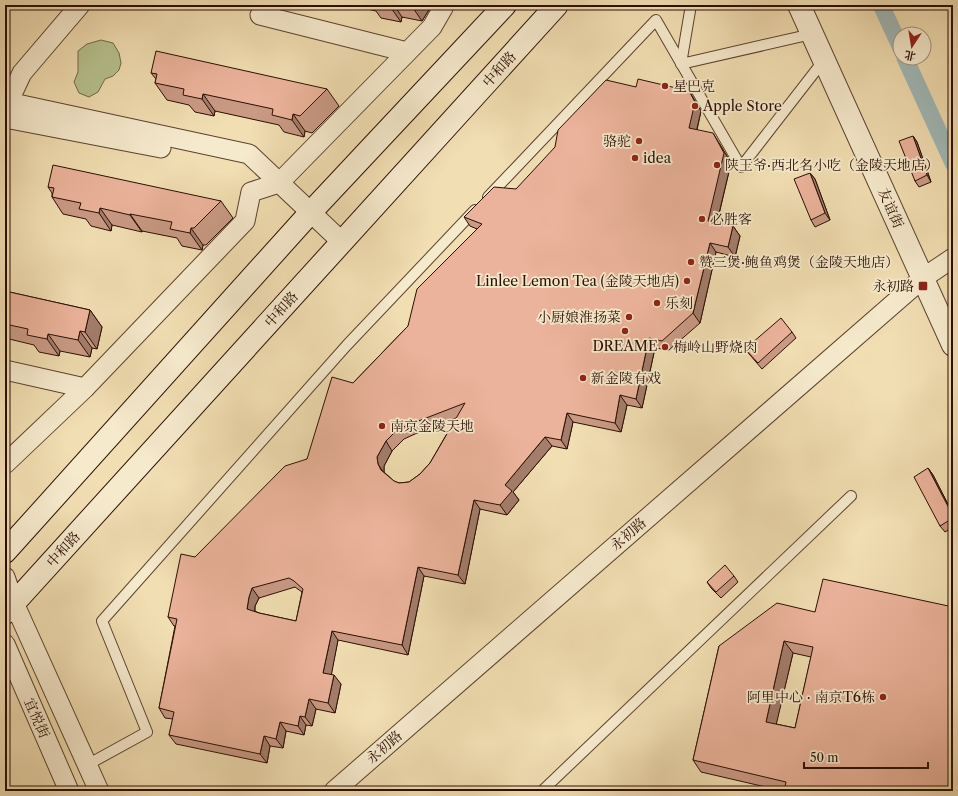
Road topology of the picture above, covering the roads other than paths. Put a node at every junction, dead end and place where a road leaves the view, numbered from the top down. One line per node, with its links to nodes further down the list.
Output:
1 (80, 5): 11 (street)
2 (444, 5): 9 (street)
3 (505, 5): 13 (main road)
4 (557, 5): 14 (main road, 中和路)
5 (691, 5): 8 (lane)
6 (799, 5): 8 (main road, 友谊街)
7 (260, 16): 9 (street)
8 (812, 34): 10 (main road, 友谊街)
9 (407, 52): 12 (street)
10 (824, 60): 16 (main road, 友谊街); 26 (lane)
11 (6, 110): 12 (street)
12 (279, 183): 13 (street); 19 (street)
13 (310, 213): 14 (street); 22 (main road)
14 (342, 242): 24 (main road, 中和路)
15 (953, 258): 16 (street, 永初路)
16 (922, 278): 17 (main road, 友谊街); 29 (street, 永初路)
17 (953, 345)
18 (5, 370): 19 (street)
19 (85, 388): 20 (street)
20 (5, 464)
21 (851, 496): 30 (lane)
22 (5, 552)
23 (5, 578): 24 (street)
24 (10, 608): 26 (street)
25 (5, 644): 27 (street, 宜悦街)
26 (87, 765): 28 (street)
27 (69, 791)
28 (99, 791)
29 (334, 791)
30 (542, 791)

